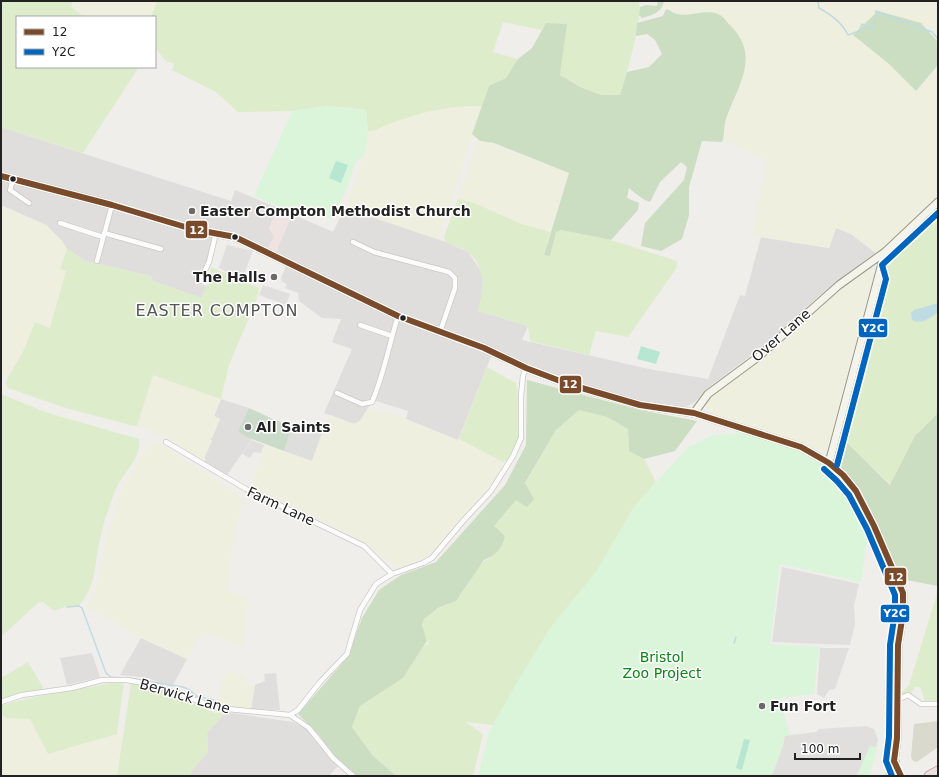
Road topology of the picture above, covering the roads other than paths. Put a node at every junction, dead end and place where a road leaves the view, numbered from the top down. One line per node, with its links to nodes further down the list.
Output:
1 (1, 176): 2 (main road)
2 (13, 179): 4 (street); 5 (main road)
3 (938, 202): 13 (main road, Over Lane)
4 (29, 203)
5 (112, 205): 9 (main road); 10 (street)
6 (71, 219): 8 (street)
7 (60, 223): 8 (street)
8 (69, 226): 10 (street)
9 (216, 233): 17 (street); 18 (main road)
10 (104, 235): 12 (street); 14 (street)
11 (353, 242): 20 (street)
12 (161, 249)
13 (885, 252): 15 (main road, Over Lane); 16 (main road)
14 (97, 261)
15 (872, 262): 16 (main road); 26 (main road, Over Lane)
16 (878, 277): 28 (main road)
17 (200, 281)
18 (398, 316): 20 (main road); 21 (street)
19 (360, 325): 21 (street)
20 (440, 332): 22 (main road)
21 (392, 336): 24 (street)
22 (526, 368): 26 (main road); 29 (street)
23 (337, 393): 24 (street)
24 (342, 396): 25 (street)
25 (340, 402)
26 (694, 413): 28 (main road)
27 (166, 442): 29 (street, Farm Lane)
28 (829, 463): 30 (main road)
29 (392, 574): 33 (street)
30 (897, 700): 32 (street); 36 (main road)
31 (1, 702): 34 (street, Berwick Lane)
32 (938, 704)
33 (298, 710): 34 (street); 35 (street)
34 (290, 715): 35 (street)
35 (300, 721): 38 (street)
36 (894, 761): 39 (main road); 40 (main road)
37 (938, 771): 41 (highway)
38 (354, 776)
39 (890, 776)
40 (901, 776)
41 (929, 776)

